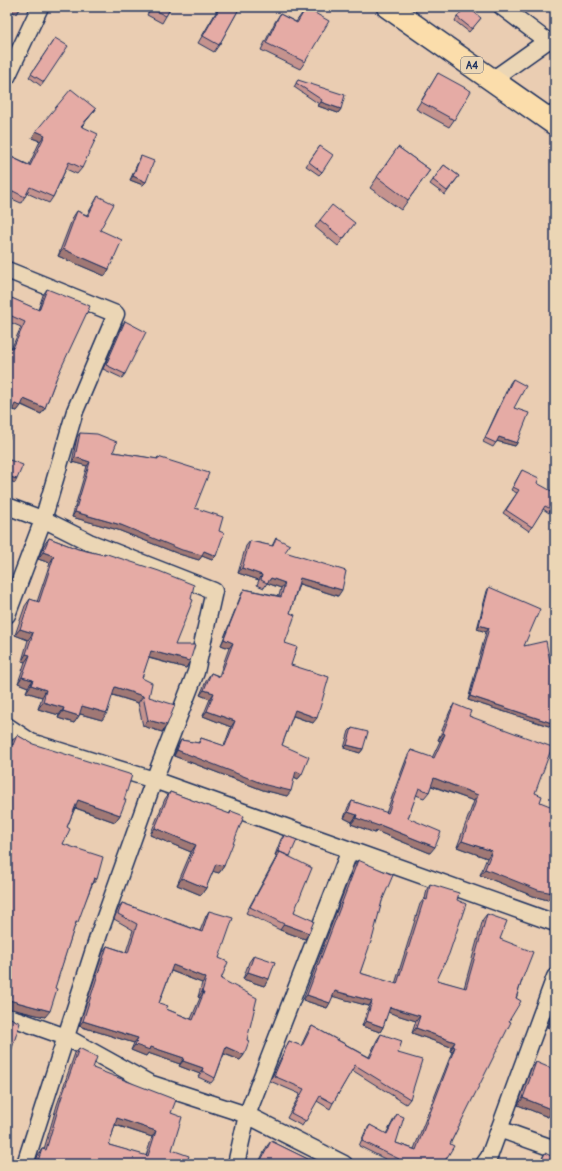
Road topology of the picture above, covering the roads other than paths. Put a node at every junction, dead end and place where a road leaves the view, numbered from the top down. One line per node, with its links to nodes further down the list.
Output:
1 (40, 7): 5 (street)
2 (388, 7): 6 (highway, A4)
3 (502, 7): 4 (street)
4 (551, 41): 6 (street)
5 (7, 77)
6 (492, 80): 7 (highway, A4)
7 (555, 124)
8 (7, 270): 10 (street)
9 (7, 506): 10 (street)
10 (43, 520): 11 (street); 13 (street)
11 (7, 615)
12 (7, 726): 13 (street)
13 (154, 780): 14 (street); 18 (street)
14 (350, 850): 15 (street); 19 (street)
15 (555, 923)
16 (555, 977): 20 (street)
17 (7, 1016): 18 (street)
18 (66, 1037): 19 (street); 22 (street)
19 (247, 1115): 23 (street); 24 (street)
20 (499, 1129): 21 (street); 25 (street)
21 (555, 1149)
22 (25, 1164)
23 (236, 1164)
24 (344, 1164)
25 (484, 1164)

